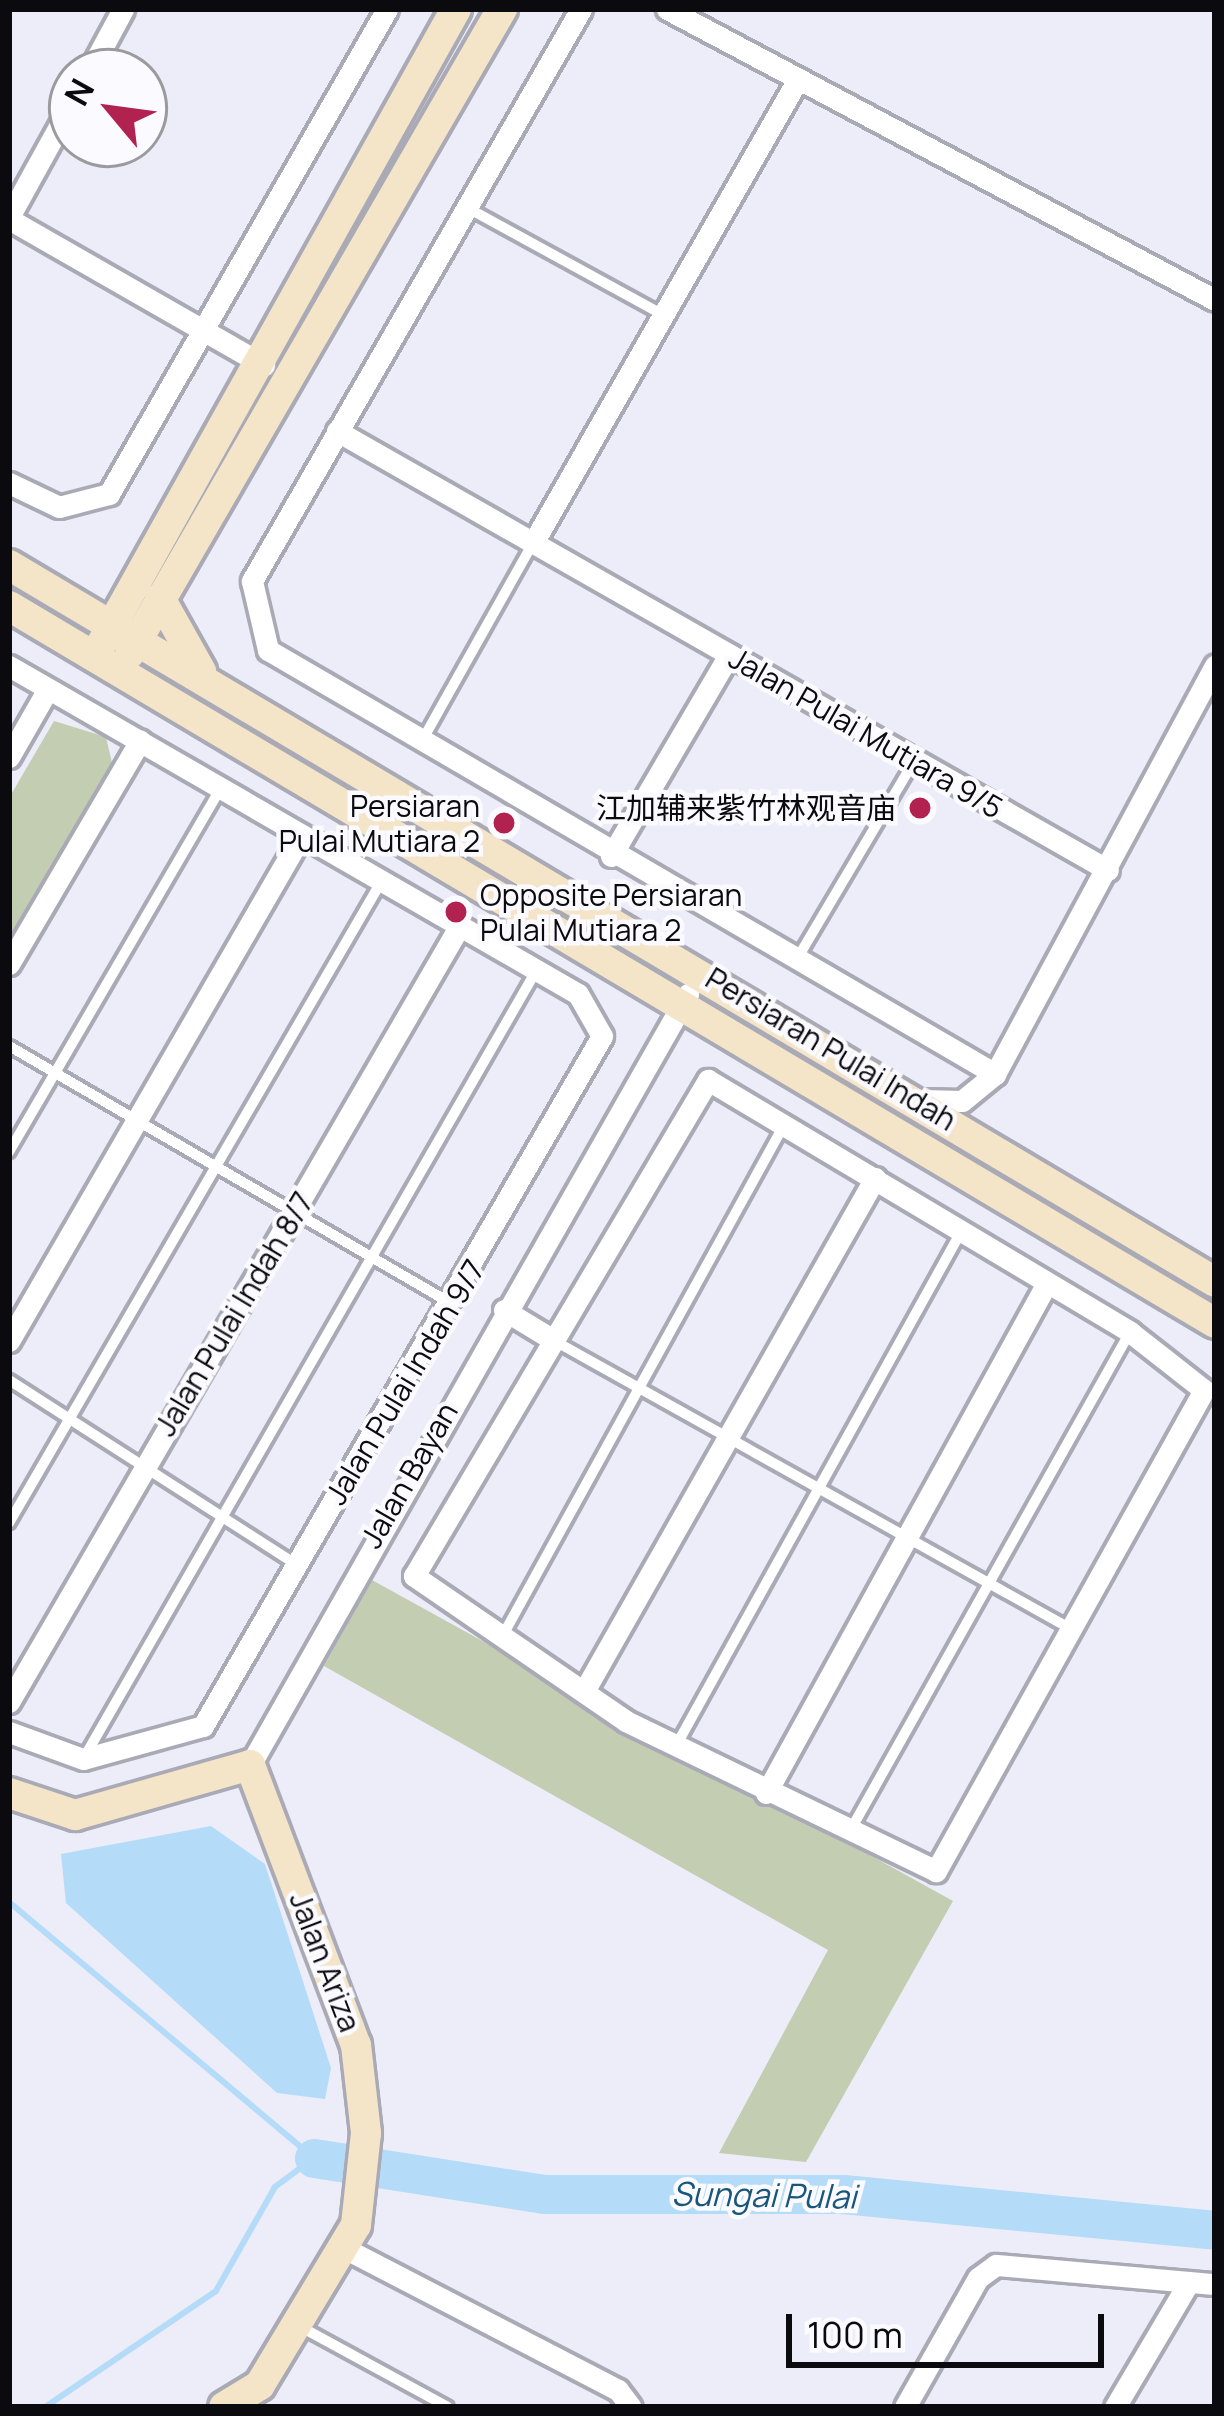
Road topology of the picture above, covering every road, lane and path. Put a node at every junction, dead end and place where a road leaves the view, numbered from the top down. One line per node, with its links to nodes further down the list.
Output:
1 (123, 9): 7 (street)
2 (387, 9): 14 (street)
3 (456, 9): 15 (main road)
4 (502, 9): 20 (main road)
5 (581, 9): 10 (street)
6 (667, 9): 8 (street)
7 (102, 48)
8 (798, 79): 12 (street); 13 (street)
9 (48, 147): 11 (street)
10 (466, 207): 13 (lane); 16 (street)
11 (9, 218): 14 (street)
12 (1215, 300)
13 (665, 316): 18 (street)
14 (204, 329): 15 (street); 17 (street)
15 (264, 364): 20 (main road)
16 (337, 431): 18 (street, Jalan Pulai Mutiara 9/5); 31 (street)
17 (9, 483)
18 (533, 543): 24 (street, Jalan Pulai Mutiara 9/5); 31 (lane)
19 (9, 565): 21 (main road, Persiaran Pulai Indah)
20 (148, 591): 21 (main road); 23 (main road); 28 (main road)
21 (74, 602): 23 (main road, Persiaran Pulai Indah)
22 (9, 606): 25 (main road, Persiaran Pulai Indah)
23 (125, 632): 25 (main road); 28 (main road, Persiaran Pulai Indah)
24 (729, 655): 33 (street, Jalan Pulai Mutiara 9/5); 36 (street)
25 (107, 663): 44 (main road, Persiaran Pulai Indah)
26 (1215, 665): 37 (street)
27 (9, 666): 29 (street)
28 (206, 679): 43 (main road, Persiaran Pulai Indah)
29 (49, 689): 30 (street); 32 (street)
30 (140, 741): 34 (street); 41 (street)
31 (421, 742): 36 (street)
32 (9, 757)
33 (914, 761): 37 (street, Jalan Pulai Mutiara 9/5); 40 (lane)
34 (220, 788): 35 (street); 46 (lane)
35 (301, 836): 38 (street); 49 (street)
36 (611, 856): 40 (street)
37 (1108, 870): 47 (street)
38 (381, 882): 39 (street); 52 (lane)
39 (459, 927): 42 (street); 54 (street, Jalan Pulai Indah 8/7)
40 (796, 962): 47 (street)
41 (9, 964)
42 (537, 970): 56 (lane); 59 (street, Jalan Pulai Indah 9/7)
43 (701, 970): 44 (street, Jalan Bayan); 48 (main road, Persiaran Pulai Indah)
44 (686, 1000): 60 (street, Jalan Bayan); 61 (main road, Persiaran Pulai Indah)
45 (9, 1046): 46 (lane)
46 (56, 1071): 49 (lane); 51 (lane)
47 (995, 1074): 48 (street)
48 (910, 1097): 57 (main road, Persiaran Pulai Indah)
49 (138, 1118): 52 (lane); 64 (street)
50 (785, 1122): 53 (street); 63 (street); 66 (lane)
51 (9, 1152)
52 (221, 1165): 54 (lane); 67 (lane)
53 (875, 1178): 55 (street); 68 (street)
54 (296, 1210): 56 (lane); 69 (street, Jalan Pulai Indah 8/7)
55 (962, 1229): 58 (street); 70 (lane)
56 (375, 1260): 59 (lane); 71 (lane)
57 (1215, 1282)
58 (1046, 1283): 62 (street); 73 (street)
59 (453, 1304): 74 (street, Jalan Pulai Indah 9/7)
60 (504, 1310): 63 (street); 83 (street, Jalan Bayan)
61 (1215, 1323)
62 (1130, 1331): 75 (lane); 76 (street)
63 (550, 1338): 66 (lane); 77 (street)
64 (9, 1341)
65 (9, 1380): 67 (lane)
66 (640, 1389): 68 (lane); 77 (lane)
67 (70, 1420): 69 (lane); 72 (lane)
68 (728, 1437): 70 (lane); 78 (street)
69 (144, 1465): 71 (lane); 79 (street, Jalan Pulai Indah 8/7)
70 (819, 1488): 73 (lane); 81 (lane)
71 (221, 1516): 74 (lane); 82 (lane)
72 (9, 1522)
73 (906, 1536): 75 (lane); 84 (street)
74 (296, 1564): 82 (street, Jalan Pulai Indah 9/7)
75 (989, 1582): 76 (lane); 86 (lane)
76 (1072, 1629): 86 (street)
77 (502, 1635): 78 (street)
78 (587, 1686): 81 (street)
79 (9, 1702)
80 (9, 1732): 82 (street)
81 (675, 1747): 84 (street)
82 (83, 1759)
83 (250, 1765): 85 (main road); 87 (main road, Jalan Ariza)
84 (766, 1792): 86 (street)
85 (9, 1793)
86 (850, 1831)
87 (351, 2237): 90 (main road, Jalan Ariza); 93 (street)
88 (1189, 2282): 89 (street); 94 (street); 95 (street)
89 (1215, 2284)
90 (301, 2327): 91 (main road, Jalan Ariza); 92 (lane)
91 (239, 2404)
92 (448, 2407)
93 (631, 2407)
94 (904, 2407)
95 (1114, 2407)

